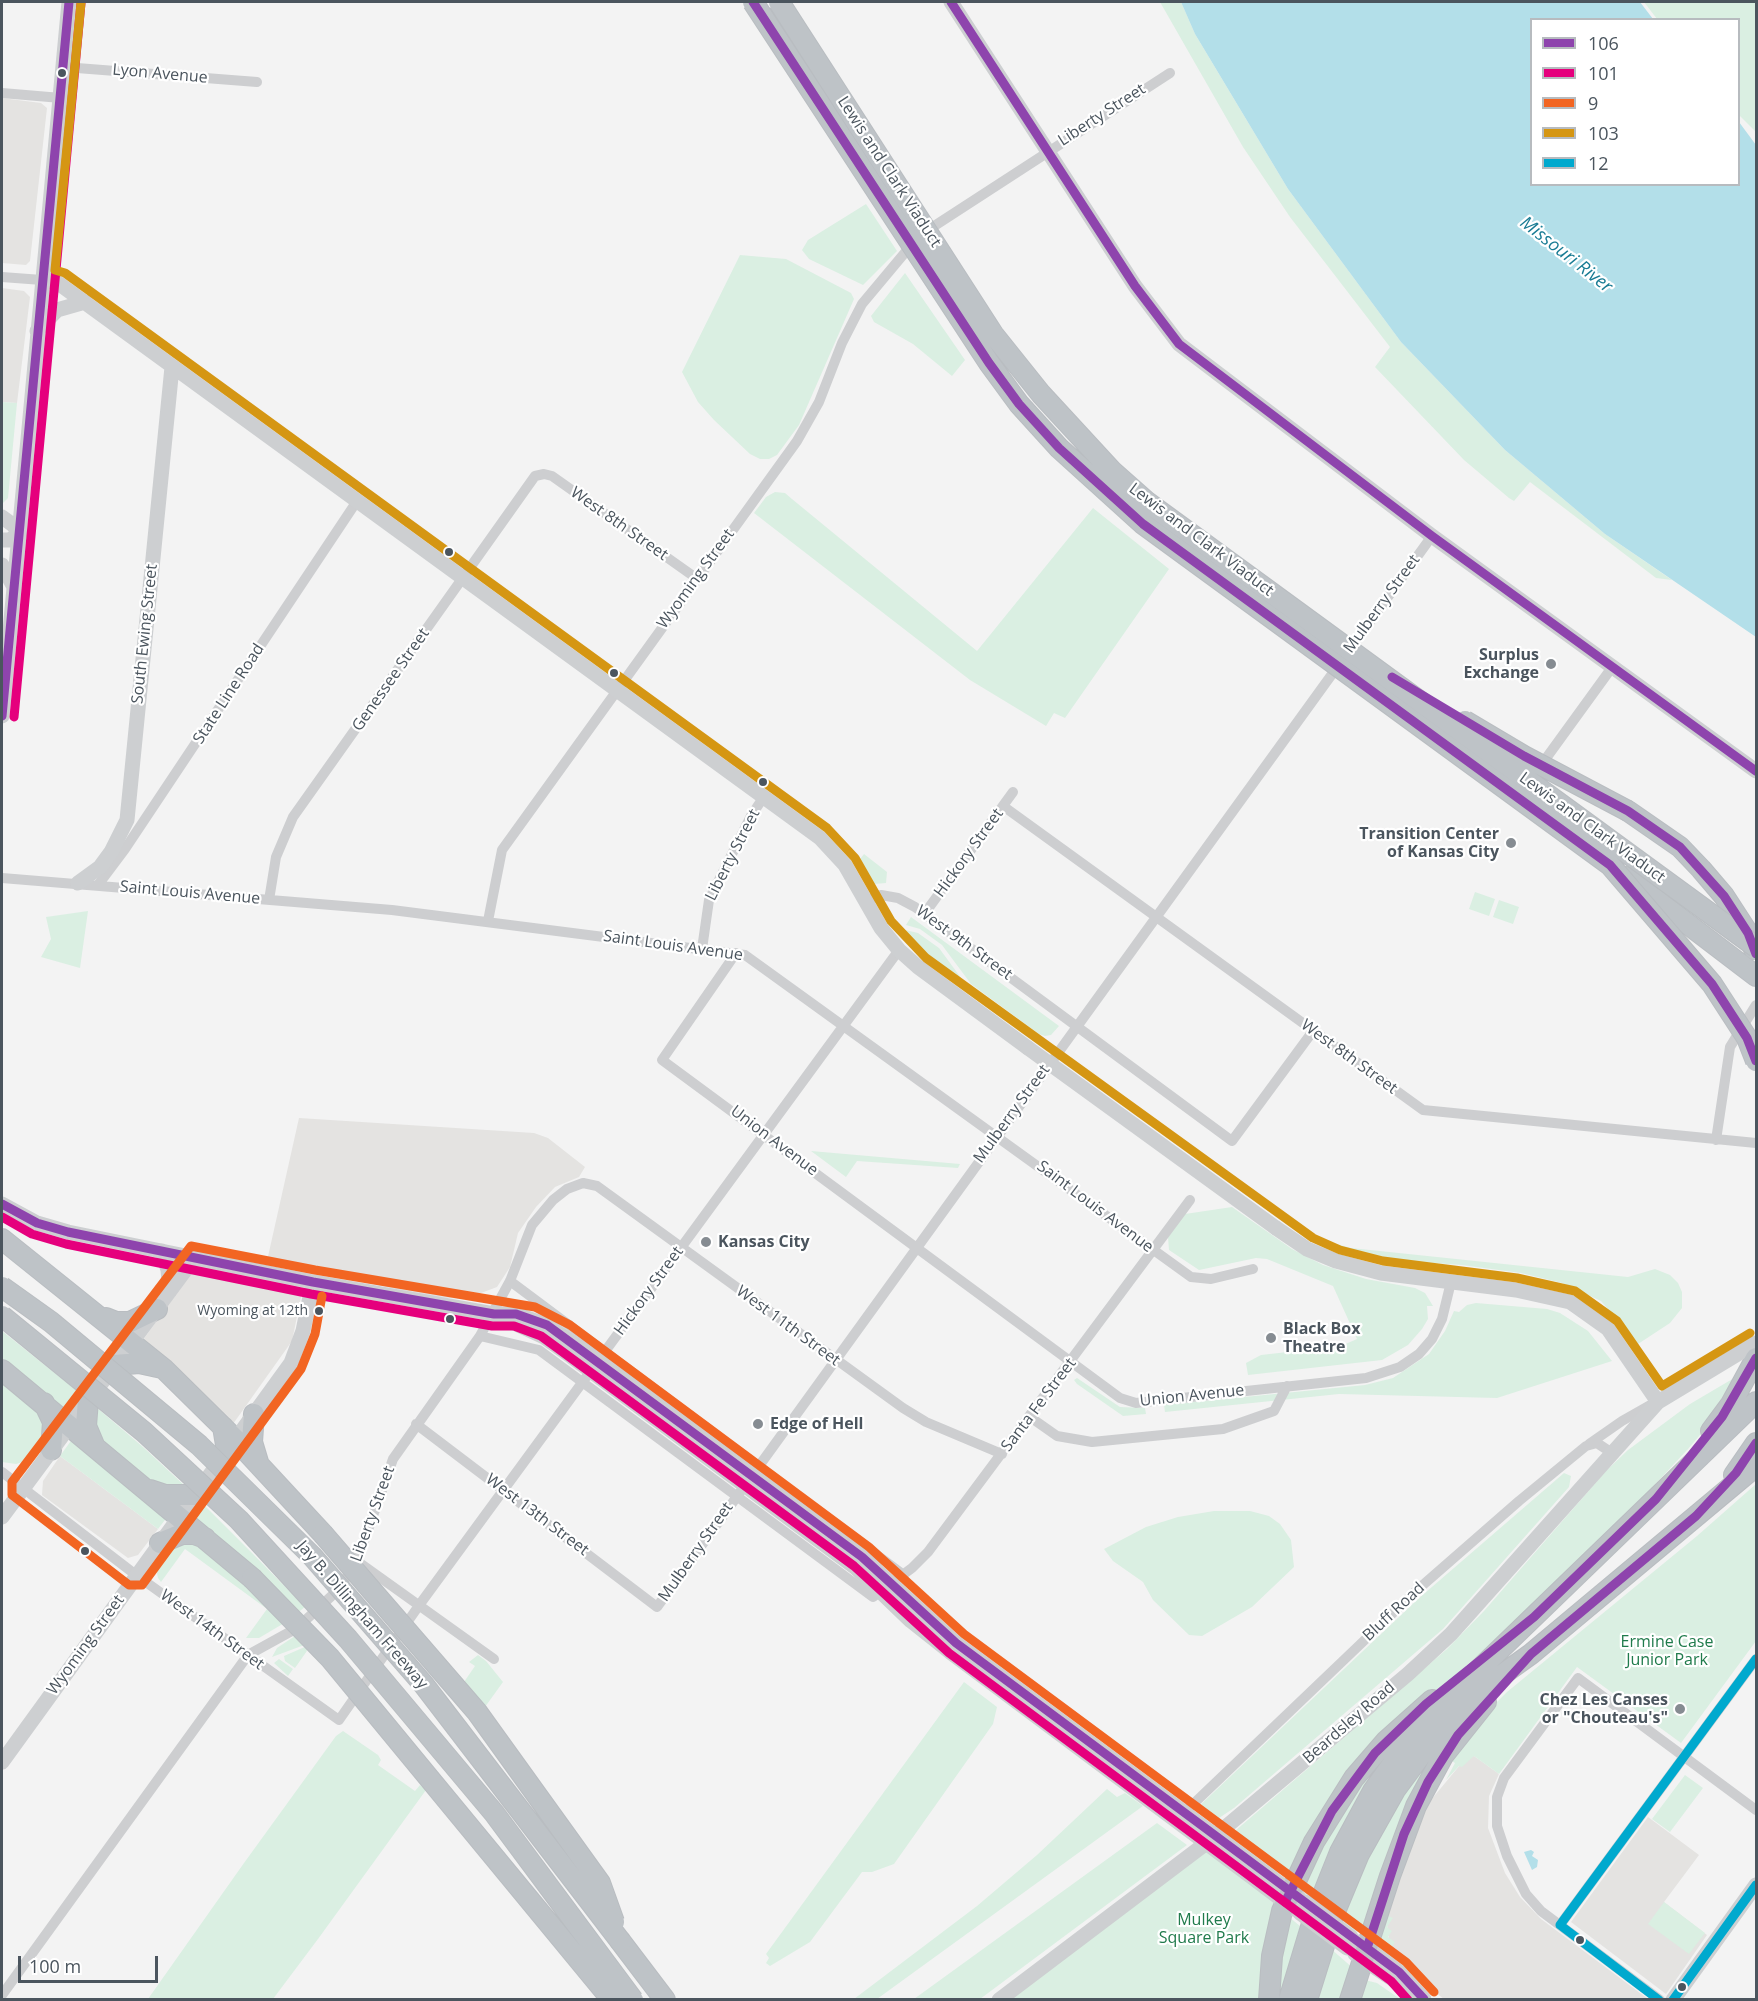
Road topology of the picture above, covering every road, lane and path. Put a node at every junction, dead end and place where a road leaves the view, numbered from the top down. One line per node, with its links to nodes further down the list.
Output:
1 (69, 2): 5 (street)
2 (753, 2): 36 (highway, Lewis and Clark Viaduct, bridge)
3 (779, 2): 27 (highway, Lewis and Clark Viaduct, bridge)
4 (951, 2): 10 (street)
5 (64, 67): 7 (street, Lyon Avenue); 9 (street)
6 (1170, 72): 10 (street, Liberty Street)
7 (257, 82)
8 (2, 93): 9 (street)
9 (61, 98): 13 (street)
10 (1047, 151): 11 (street, Liberty Street); 21 (street)
11 (916, 240): 25 (street, Wyoming Street)
12 (2, 277): 13 (street)
13 (42, 280): 14 (street); 15 (street)
14 (85, 302): 15 (street); 16 (street)
15 (37, 331): 20 (street)
16 (172, 367): 18 (street); 38 (street, South Ewing Street)
17 (541, 475): 24 (street, Genessee Street); 25 (street, West 8th Street)
18 (357, 501): 24 (street); 39 (street, State Line Road)
19 (2, 517): 20 (street)
20 (20, 534): 22 (street); 26 (street)
21 (1432, 536): 28 (street); 43 (street, Mulberry Street)
22 (2, 540)
23 (2, 565): 26 (street)
24 (463, 578): 29 (street); 40 (street, Genessee Street)
25 (696, 579): 29 (street, Wyoming Street)
26 (14, 587): 30 (street)
27 (1359, 658): 45 (highway, Lewis and Clark Viaduct, bridge); 49 (highway, bridge)
28 (1613, 666): 31 (street); 34 (street)
29 (616, 690): 33 (street); 44 (street, Wyoming Street)
30 (2, 716)
31 (1756, 771)
32 (1013, 792): 35 (street, Hickory Street)
33 (763, 798): 41 (street); 46 (street, Liberty Street)
34 (1512, 804)
35 (1004, 806): 42 (street, Hickory Street); 43 (street, West 8th Street)
36 (1610, 865): 50 (highway, bridge); 55 (highway, bridge)
37 (2, 878): 38 (street, Saint Louis Avenue)
38 (78, 883): 39 (street, Saint Louis Avenue)
39 (98, 885): 40 (street, Saint Louis Avenue)
40 (269, 900): 44 (street, Saint Louis Avenue)
41 (866, 901): 42 (street, West 9th Street); 47 (street)
42 (925, 913): 53 (street, West 9th Street)
43 (1156, 918): 53 (street, Mulberry Street); 54 (street, West 8th Street)
44 (488, 921): 46 (street, Saint Louis Avenue)
45 (1756, 947)
46 (702, 949): 48 (street, Saint Louis Avenue)
47 (899, 950): 52 (street, Hickory Street); 72 (street, bridge)
48 (736, 954): 52 (street, Saint Louis Avenue); 56 (street, Union Avenue)
49 (1756, 954)
50 (1756, 976)
51 (1756, 1005): 58 (street)
52 (845, 1025): 56 (street, Hickory Street); 57 (street, Saint Louis Avenue)
53 (1077, 1026): 54 (street, West 9th Street); 57 (street, Mulberry Street)
54 (1313, 1031): 58 (street, West 8th Street)
55 (1756, 1060)
56 (764, 1133): 64 (street, Hickory Street); 65 (street, Union Avenue)
57 (997, 1135): 65 (street, Mulberry Street); 67 (street, Saint Louis Avenue)
58 (1716, 1140): 59 (street, West 8th Street)
59 (1756, 1143)
60 (583, 1183): 64 (street, West 11th Street); 70 (street, Liberty Street)
61 (1190, 1200): 67 (street, Santa Fe Street)
62 (2, 1204): 66 (street)
63 (5, 1241): 78 (highway)
64 (681, 1247): 82 (street, Hickory Street); 84 (street, West 11th Street)
65 (917, 1248): 84 (street, Mulberry Street); 85 (street, Union Avenue)
66 (162, 1251): 68 (street); 74 (street)
67 (1153, 1251): 69 (street, Saint Louis Avenue); 85 (street, Santa Fe Street)
68 (195, 1257): 71 (street); 74 (street)
69 (1253, 1269)
70 (510, 1281): 76 (street, Liberty Street); 82 (street)
71 (313, 1282): 76 (street); 96 (street, Wyoming Street)
72 (1452, 1282): 91 (street, Union Avenue); 92 (street)
73 (2, 1287): 141 (highway, Jay B. Dillingham Freeway, bridge)
74 (170, 1291): 75 (street)
75 (157, 1309): 78 (highway); 80 (street)
76 (494, 1314): 79 (street, Liberty Street); 139 (street, bridge)
77 (2, 1316): 146 (highway, Jay B. Dillingham Freeway, bridge)
78 (102, 1317): 80 (highway)
79 (480, 1336): 90 (street); 98 (street, Liberty Street)
80 (133, 1341): 86 (street); 88 (highway)
81 (1756, 1343): 92 (street, Beardsley Road)
82 (606, 1352): 87 (street, Hickory Street); 109 (street)
83 (1756, 1358): 117 (highway)
84 (834, 1359): 106 (street, West 11th Street); 109 (street, Mulberry Street)
85 (1071, 1361): 91 (street, Union Avenue); 97 (street, Santa Fe Street)
86 (115, 1365): 88 (highway); 93 (street)
87 (594, 1366): 90 (street, Hickory Street); 111 (street)
88 (164, 1369): 100 (highway)
89 (2, 1370): 95 (highway)
90 (582, 1383): 114 (street, Hickory Street); 116 (street)
91 (1287, 1386): 97 (street)
92 (1654, 1395): 103 (street, Beardsley Road); 105 (street, Beardsley Road)
93 (88, 1400): 99 (street); 102 (highway)
94 (1756, 1402): 117 (highway)
95 (44, 1403): 99 (highway); 104 (highway)
96 (254, 1414): 100 (street, Wyoming Street); 107 (highway)
97 (1030, 1417): 106 (street, Santa Fe Street)
98 (416, 1424): 114 (street, West 13th Street); 123 (street, Liberty Street)
99 (69, 1425): 102 (highway); 104 (street)
100 (227, 1440): 107 (highway); 115 (street, Wyoming Street)
101 (1756, 1443): 119 (highway)
102 (94, 1445): 113 (highway)
103 (1586, 1446): 105 (street); 136 (street, Bluff Road)
104 (51, 1450): 112 (street)
105 (1612, 1453): 148 (street, Beardsley Road)
106 (1002, 1454): 124 (street, Santa Fe Street)
107 (258, 1464): 141 (highway, bridge)
108 (1756, 1466): 119 (highway)
109 (757, 1467): 116 (street, Mulberry Street); 124 (street)
110 (2, 1472): 112 (street, West 14th Street)
111 (738, 1473)
112 (22, 1489): 120 (street); 125 (street, West 14th Street)
113 (147, 1489): 115 (highway); 118 (highway)
114 (503, 1490): 126 (street, Hickory Street); 127 (street, West 13th Street)
115 (195, 1495): 118 (street, Wyoming Street)
116 (736, 1496): 124 (street, Santa Fe Street); 127 (street, Mulberry Street)
117 (1656, 1499): 128 (highway)
118 (179, 1516): 121 (highway); 122 (street, Wyoming Street)
119 (1696, 1516): 129 (highway)
120 (2, 1517)
121 (205, 1538): 122 (highway); 145 (highway, bridge)
122 (160, 1543): 125 (street, Wyoming Street)
123 (357, 1561): 126 (street); 130 (street, Liberty Street)
124 (901, 1574)
125 (136, 1575): 130 (street, West 14th Street); 135 (street, Wyoming Street)
126 (420, 1604): 131 (street); 133 (street, Hickory Street)
127 (657, 1606)
128 (1534, 1617): 139 (highway); 150 (highway)
129 (1531, 1654): 142 (highway); 151 (highway)
130 (248, 1655): 133 (street, West 14th Street); 143 (street, Liberty Street)
131 (494, 1659)
132 (1756, 1659): 134 (street)
133 (339, 1720)
134 (1685, 1757): 137 (street); 140 (street); 140 (street)
135 (2, 1762)
136 (1189, 1808)
137 (1756, 1810)
138 (1756, 1885): 154 (street)
139 (1295, 1902): 142 (street, bridge); 149 (highway)
140 (1560, 1925): 153 (street)
141 (621, 1942): 147 (highway, Jay B. Dillingham Freeway)
142 (1365, 1955): 144 (street); 152 (highway)
143 (2, 1995)
144 (1425, 1999)
145 (612, 2000)
146 (633, 2000)
147 (665, 2000)
148 (999, 2000)
149 (1269, 2000)
150 (1289, 2000)
151 (1307, 2000)
152 (1350, 2000)
153 (1660, 2000)
154 (1673, 2000)

